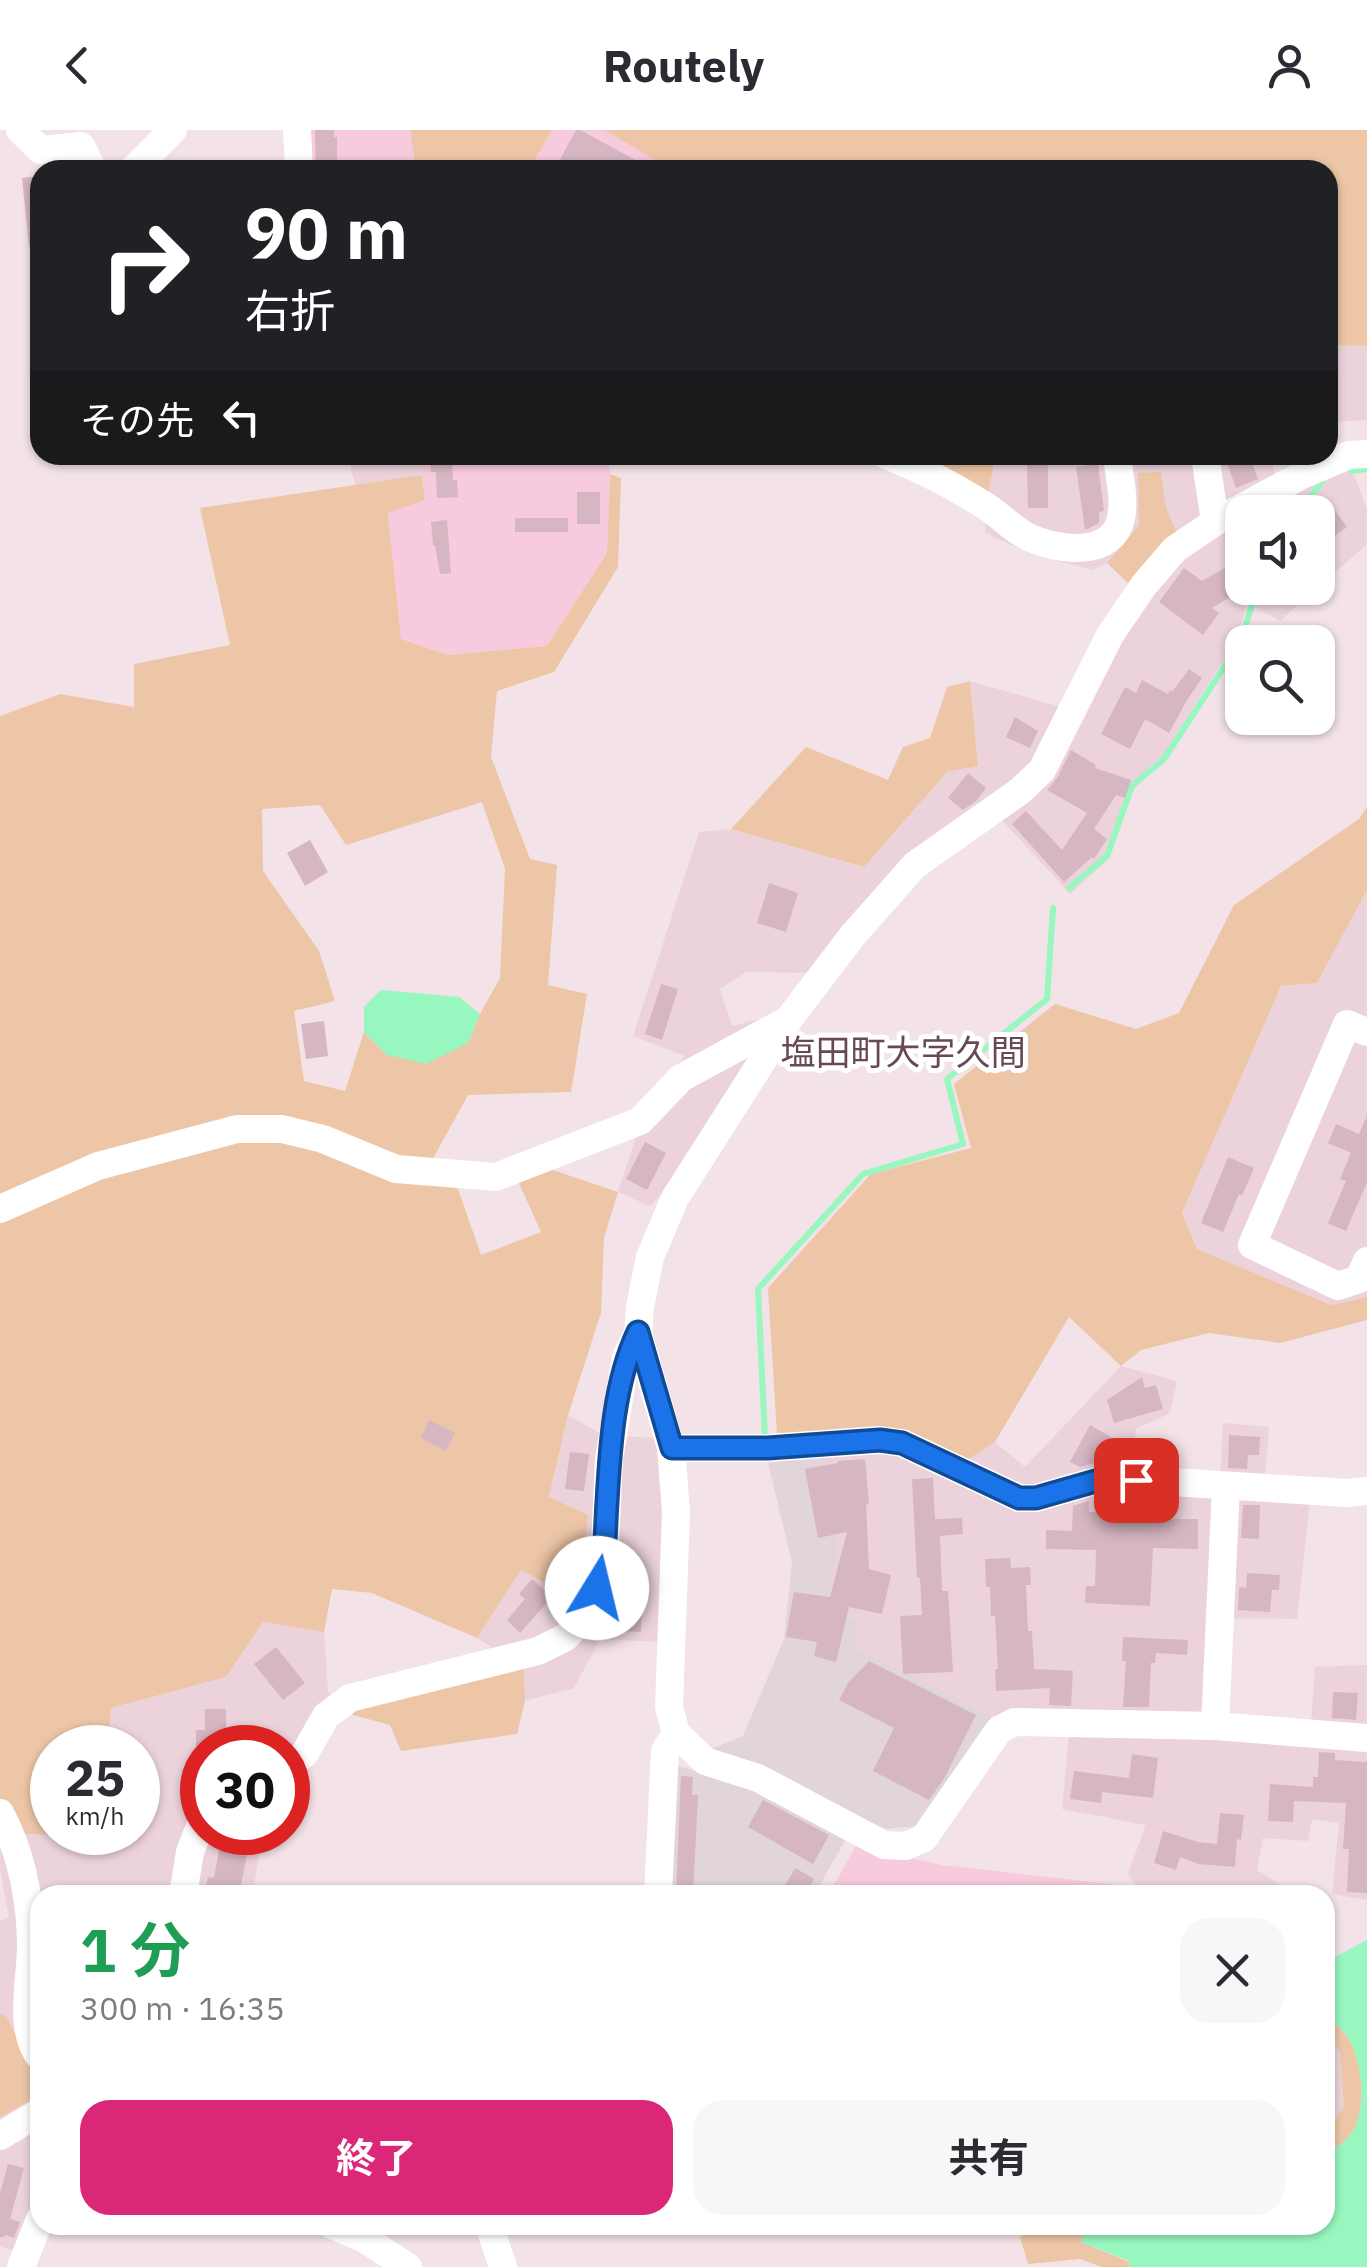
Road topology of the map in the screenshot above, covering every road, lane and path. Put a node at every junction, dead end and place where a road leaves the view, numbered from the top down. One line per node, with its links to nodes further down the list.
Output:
1 (20, 130): 4 (street)
2 (172, 130): 5 (street)
3 (297, 130): 6 (street)
4 (88, 160)
5 (143, 160)
6 (298, 160)
7 (1367, 454): 8 (street)
8 (1338, 460)
9 (910, 465): 10 (street)
10 (1118, 465)
11 (1206, 465): 13 (street)
12 (1326, 465): 13 (street)
13 (1214, 522): 14 (street)
14 (789, 1019): 16 (street); 18 (street)
15 (1367, 1032): 17 (street)
16 (0, 1209)
17 (1367, 1261)
18 (638, 1332): 19 (street); 25 (street)
19 (672, 1448): 20 (street); 23 (street)
20 (1226, 1486): 21 (street); 22 (street)
21 (1367, 1491)
22 (1214, 1726): 23 (street); 24 (street)
23 (676, 1732): 29 (street)
24 (1367, 1738)
25 (310, 1743)
26 (0, 1812): 30 (street)
27 (190, 1855): 28 (street)
28 (185, 1885)
29 (658, 1885)
30 (30, 1930)
31 (30, 1962): 32 (street)
32 (30, 2039)
33 (30, 2118): 34 (street)
34 (0, 2136)
35 (34, 2235): 38 (street)
36 (355, 2235): 39 (street)
37 (492, 2235): 40 (street)
38 (21, 2267)
39 (408, 2267)
40 (502, 2267)

